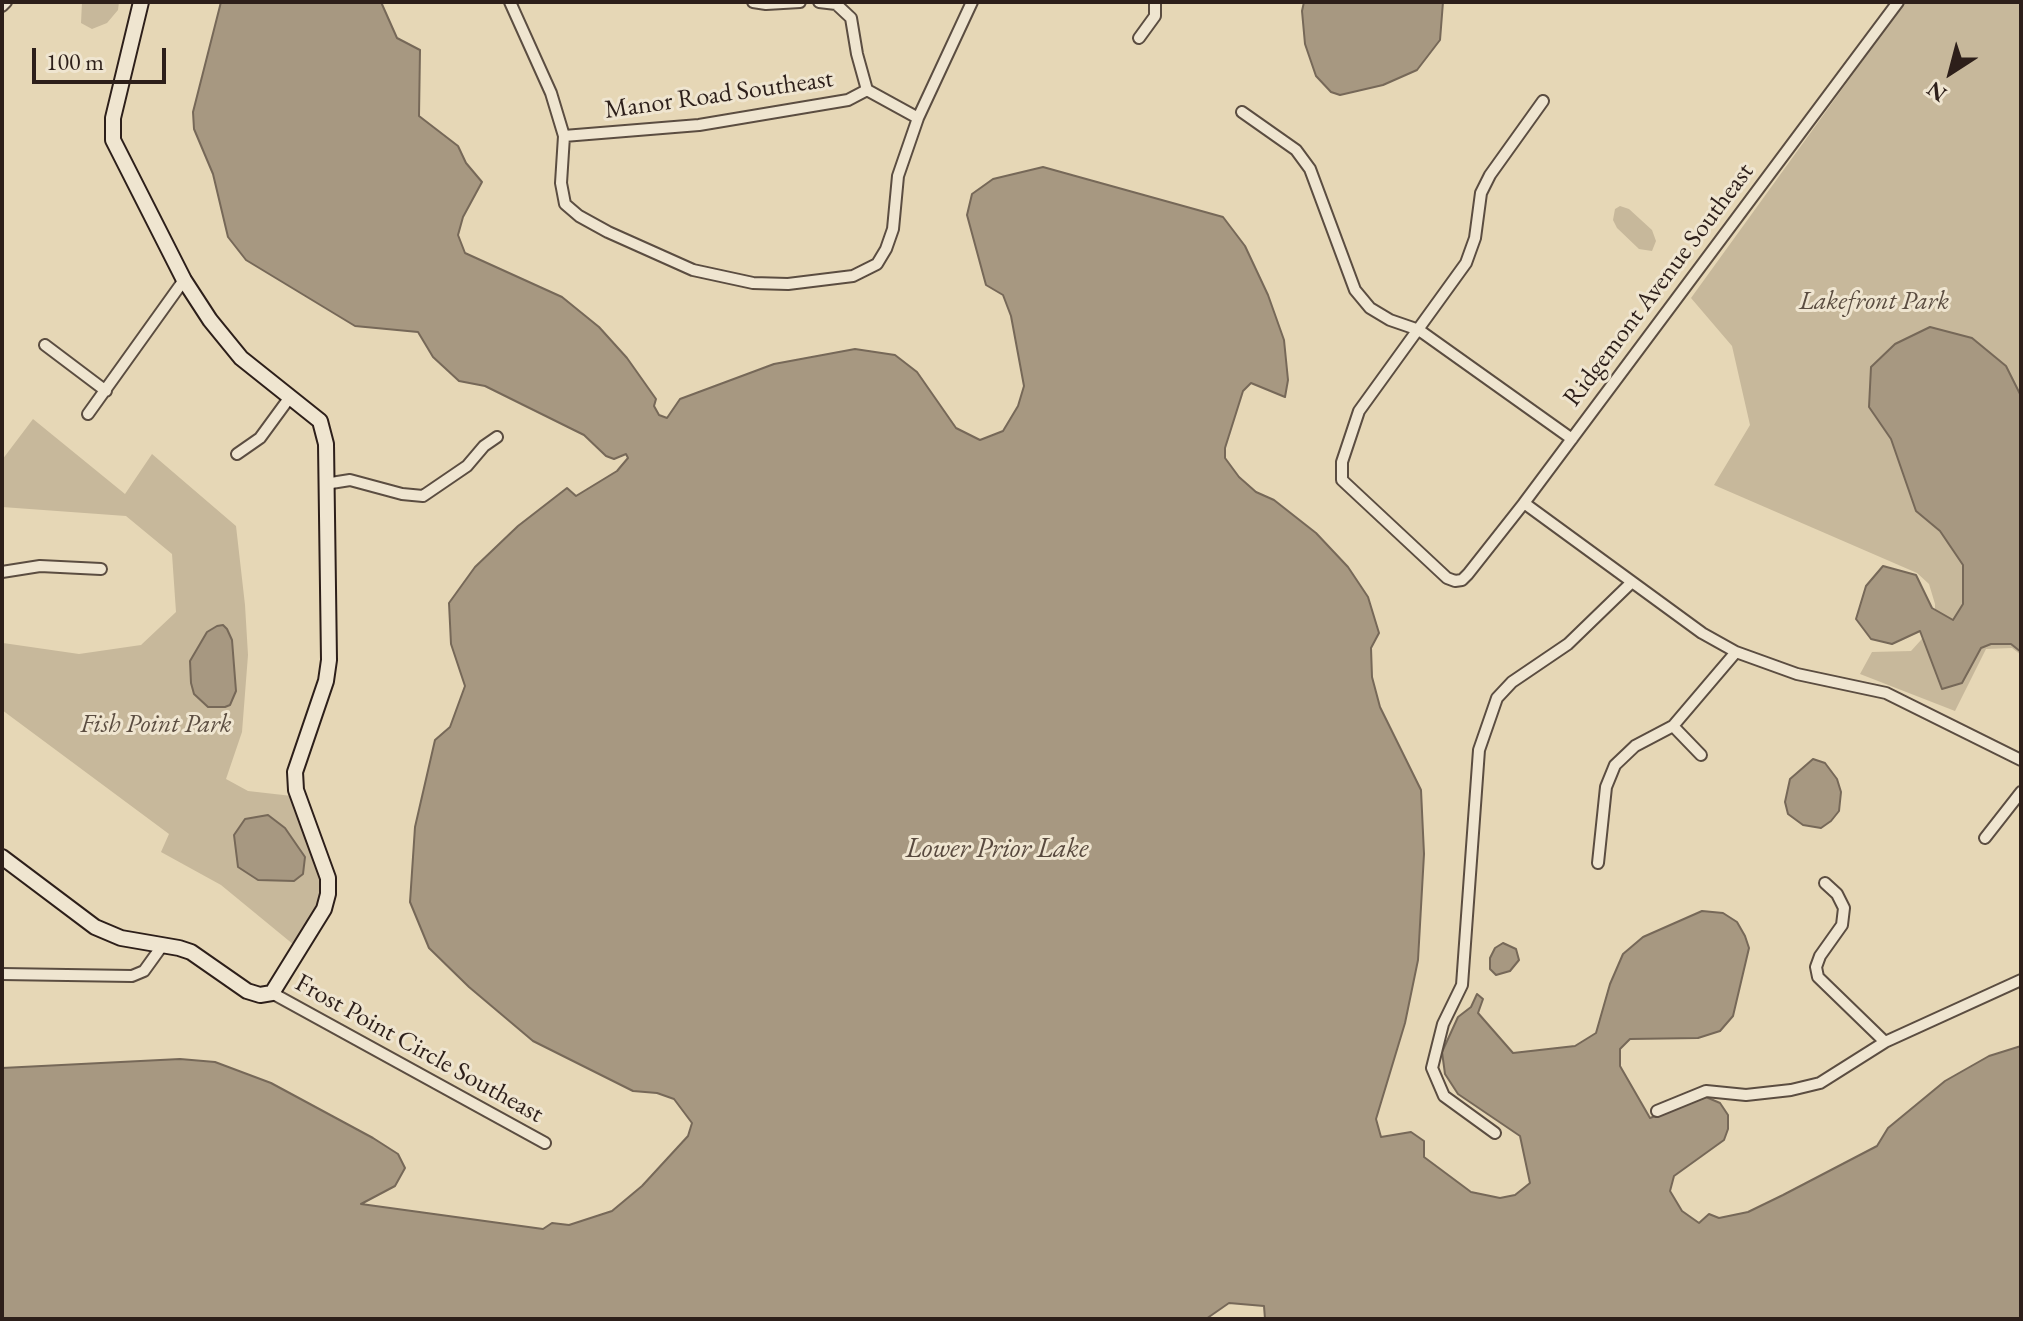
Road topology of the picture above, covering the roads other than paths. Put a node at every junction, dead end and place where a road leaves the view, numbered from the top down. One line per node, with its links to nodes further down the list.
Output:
1 (141, 2): 16 (street)
2 (510, 2): 15 (street)
3 (753, 2): 4 (street)
4 (800, 2)
5 (819, 2): 9 (street)
6 (972, 2): 14 (street)
7 (1155, 2): 10 (street)
8 (1898, 2): 23 (street, Ridgemont Avenue Southeast)
9 (836, 3): 11 (street)
10 (1139, 38)
11 (867, 90): 14 (street, Manor Road Southeast); 15 (street, Manor Road Southeast)
12 (1543, 101): 17 (street)
13 (1242, 112): 17 (street)
14 (918, 118): 15 (street)
15 (564, 136)
16 (184, 280): 19 (street); 20 (street)
17 (1419, 330): 23 (street); 26 (street, Ridgemont Avenue Southeast)
18 (45, 345): 19 (street)
19 (106, 391): 21 (street)
20 (290, 397): 24 (street); 25 (street)
21 (88, 414)
22 (497, 437): 25 (street)
23 (1572, 439): 26 (street, Ridgemont Avenue Southeast)
24 (237, 454)
25 (325, 484): 42 (street)
26 (1524, 503): 29 (street)
27 (101, 569): 28 (street)
28 (2, 572)
29 (1631, 583): 30 (street); 45 (street)
30 (1736, 652): 31 (street); 33 (street)
31 (1673, 726): 32 (street); 37 (street)
32 (1701, 755)
33 (2021, 760)
34 (2021, 792): 35 (street)
35 (1985, 838)
36 (2, 857): 39 (street)
37 (1598, 863)
38 (1825, 883): 43 (street)
39 (162, 946): 40 (street); 42 (street)
40 (2, 974)
41 (2021, 980): 43 (street)
42 (272, 993): 46 (street, Frost Point Circle Southeast)
43 (1885, 1042): 44 (street)
44 (1657, 1111)
45 (1495, 1133)
46 (545, 1143)

